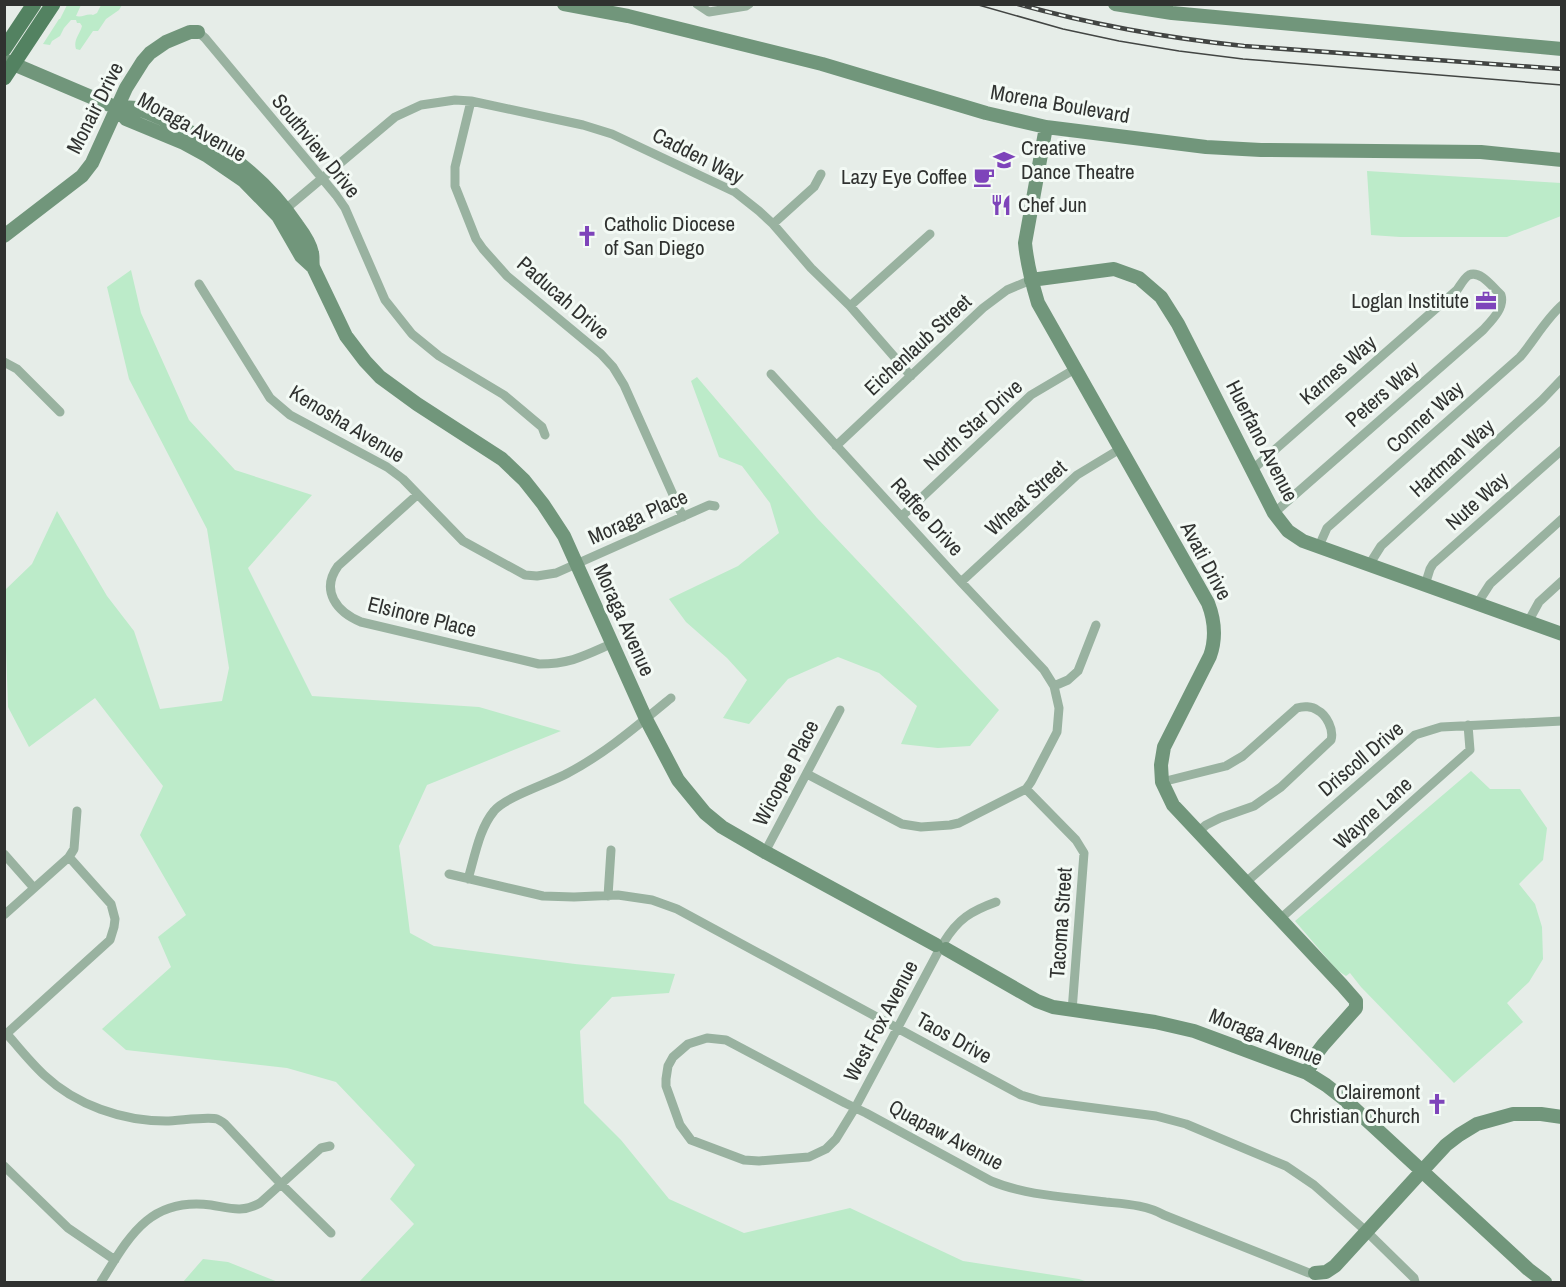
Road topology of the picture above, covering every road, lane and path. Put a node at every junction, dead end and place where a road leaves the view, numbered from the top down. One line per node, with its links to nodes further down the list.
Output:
1 (34, 4): 8 (main road)
2 (53, 4): 10 (main road)
3 (564, 4): 14 (main road, Morena Boulevard)
4 (697, 4): 5 (street)
5 (749, 4)
6 (1115, 4): 9 (main road)
7 (198, 32): 13 (main road, Monair Drive); 17 (street, Southview Drive)
8 (4, 49)
9 (1562, 49)
10 (9, 62): 11 (main road); 13 (main road, Moraga Avenue)
11 (4, 78)
12 (471, 101): 17 (street, Cadden Way); 19 (street, Cadden Way); 42 (street, Paducah Drive)
13 (117, 108): 18 (main road, Moraga Avenue); 21 (main road, Monair Drive)
14 (1046, 127): 15 (main road, Morena Boulevard); 22 (main road, Avati Drive)
15 (1562, 160)
16 (820, 174): 19 (street)
17 (322, 179): 18 (street, Cadden Way); 33 (street, Southview Drive)
18 (282, 213): 45 (main road, Moraga Avenue)
19 (773, 224): 26 (street, Cadden Way)
20 (930, 234): 26 (street)
21 (4, 236)
22 (1031, 280): 28 (main road, Avati Drive); 30 (street, Eichenlaub Street); 37 (main road, Huerfano Avenue)
23 (199, 284): 38 (street, Kenosha Avenue)
24 (1501, 295): 37 (street, Karnes Way); 40 (street, Peters Way)
25 (1562, 305): 44 (street, Conner Way)
26 (850, 306): 30 (street, Cadden Way)
27 (4, 362): 32 (street)
28 (1075, 369): 35 (main road, Avati Drive); 41 (street, North Star Drive)
29 (771, 374): 34 (street, Raffee Drive)
30 (911, 376): 34 (street, Eichenlaub Street)
31 (1562, 379): 46 (street, Hartman Way)
32 (60, 412)
33 (545, 435)
34 (836, 446): 41 (street, Raffee Drive)
35 (1120, 449): 48 (street, Wheat Street); 62 (main road, Avati Drive)
36 (1562, 450): 49 (street, Nute Way)
37 (1253, 469): 40 (main road, Huerfano Avenue)
38 (417, 495): 45 (street, Kenosha Avenue); 54 (street, Elsinore Place)
39 (715, 506): 42 (street, Moraga Place)
40 (1274, 513): 44 (main road, Huerfano Avenue)
41 (902, 516): 48 (street, Raffee Drive)
42 (683, 517): 45 (street, Moraga Place)
43 (1562, 519): 50 (street)
44 (1319, 546): 46 (main road, Huerfano Avenue)
45 (576, 564): 54 (main road, Moraga Avenue)
46 (1369, 565): 49 (main road, Huerfano Avenue)
47 (1562, 581): 51 (street)
48 (961, 582): 55 (street, Raffee Drive)
49 (1425, 585): 50 (main road, Huerfano Avenue)
50 (1478, 604): 51 (main road, Huerfano Avenue)
51 (1528, 622): 53 (main road, Huerfano Avenue)
52 (1096, 625): 55 (street)
53 (1562, 634)
54 (611, 644): 58 (main road, Moraga Avenue)
55 (1054, 686): 63 (street)
56 (671, 698): 58 (street)
57 (840, 710): 61 (street, Wicopee Place)
58 (646, 718): 67 (main road, Moraga Avenue); 71 (street)
59 (1562, 721): 60 (street, Driscoll Drive)
60 (1468, 725): 72 (street, Driscoll Drive); 77 (street, Wayne Lane)
61 (807, 774): 63 (street); 67 (street, Wicopee Place)
62 (1162, 782): 65 (main road); 65 (street)
63 (1026, 789): 79 (street, Tacoma Street)
64 (77, 811): 69 (street)
65 (1198, 832): 72 (main road)
66 (611, 850): 74 (street)
67 (765, 852): 78 (main road, Moraga Avenue)
68 (4, 854): 73 (street)
69 (69, 857): 73 (street); 81 (street)
70 (449, 874): 71 (street, Taos Drive)
71 (468, 879): 74 (street, Taos Drive)
72 (1245, 883): 77 (main road)
73 (34, 888): 76 (street)
74 (608, 896): 80 (street, Taos Drive)
75 (996, 902): 78 (street, West Fox Avenue)
76 (4, 915)
77 (1280, 919): 82 (main road)
78 (941, 947): 79 (main road, Moraga Avenue); 80 (street, West Fox Avenue)
79 (1072, 1011): 82 (main road, Moraga Avenue)
80 (898, 1028): 84 (street, West Fox Avenue); 90 (street, Taos Drive)
81 (6, 1035): 89 (street)
82 (1307, 1073): 88 (main road, Moraga Avenue)
83 (666, 1086): 84 (street, Quapaw Avenue); 84 (street, West Fox Avenue)
84 (855, 1108): 93 (street, Quapaw Avenue)
85 (1562, 1117): 88 (main road)
86 (330, 1146): 89 (street)
87 (4, 1166): 92 (street)
88 (1422, 1170): 90 (main road); 96 (main road, Moraga Avenue)
89 (282, 1184): 91 (street); 92 (street)
90 (1366, 1231): 93 (main road); 95 (street, Taos Drive)
91 (331, 1233)
92 (115, 1260): 94 (street)
93 (1315, 1273)
94 (102, 1282)
95 (1415, 1282)
96 (1545, 1282)

